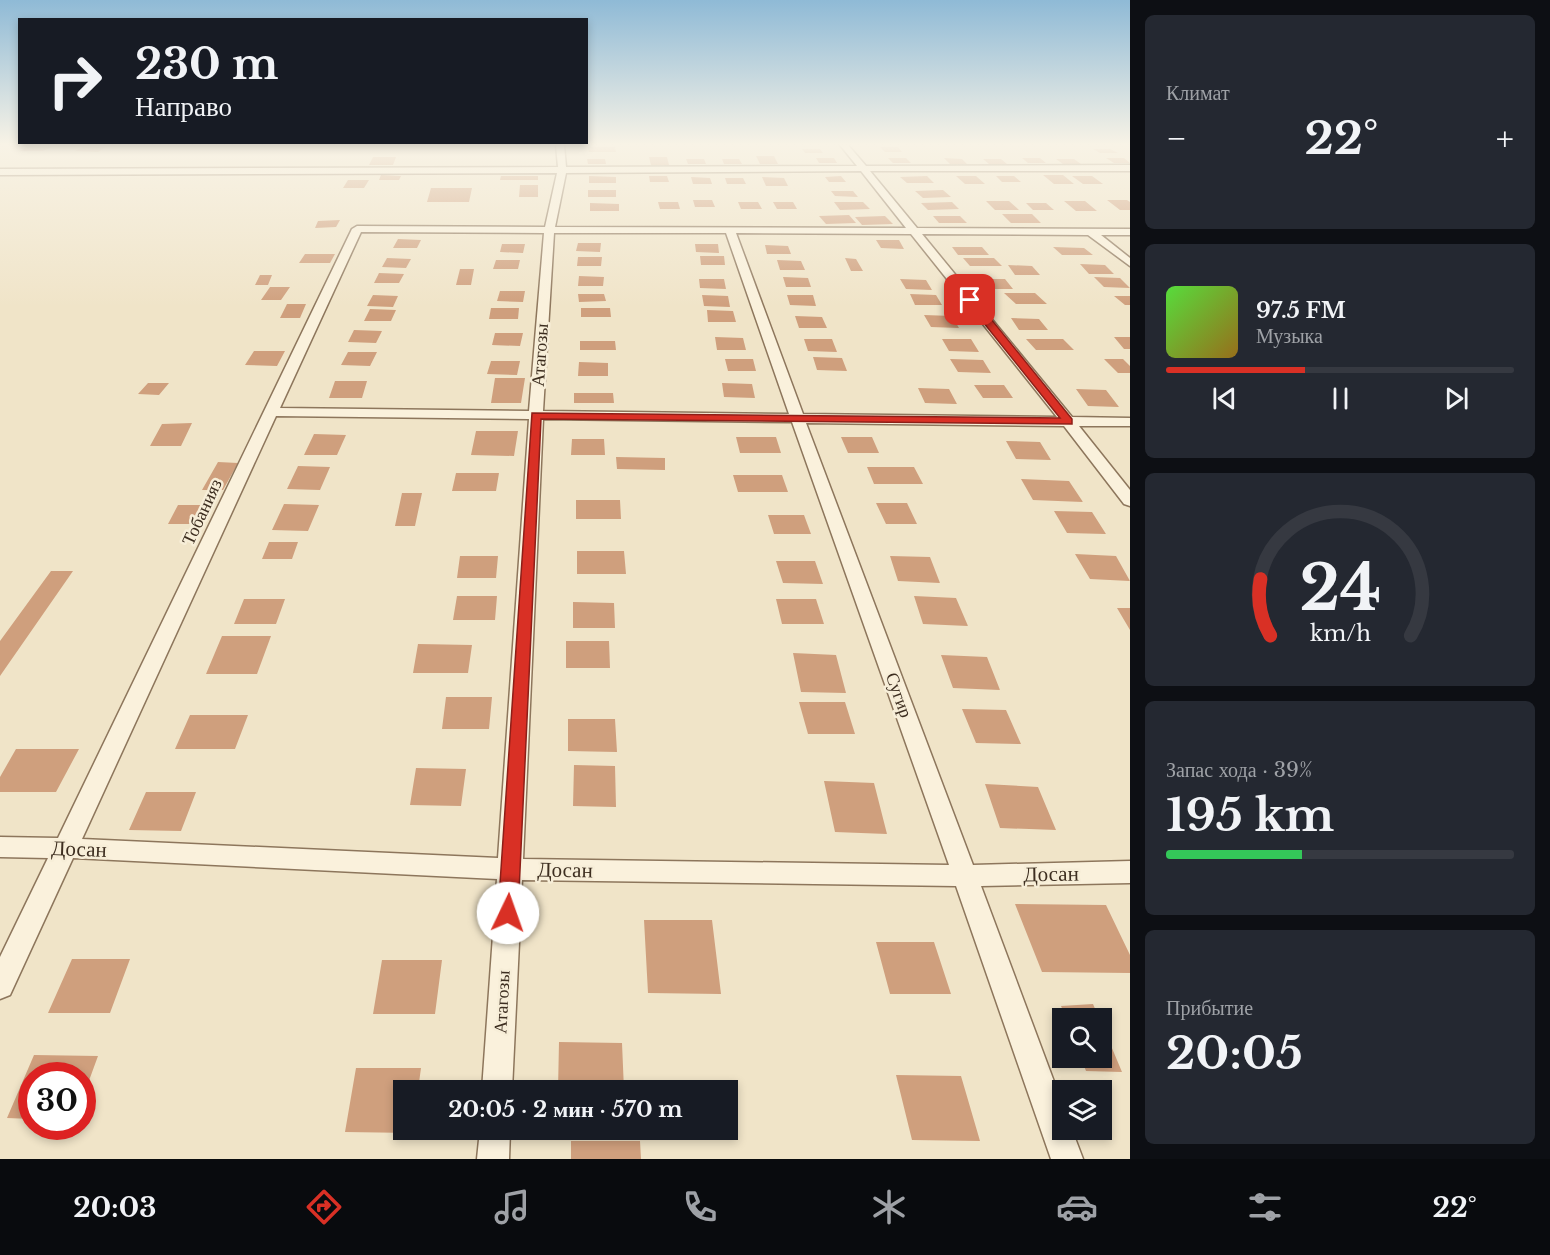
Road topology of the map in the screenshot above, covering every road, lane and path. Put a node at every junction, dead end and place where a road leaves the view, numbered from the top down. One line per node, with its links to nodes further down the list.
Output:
1 (556, 199): 3 (street, Атагозы)
2 (888, 199): 5 (street)
3 (549, 230): 4 (street); 9 (street, Тобанияз); 10 (street, Атагозы)
4 (730, 231): 5 (street); 11 (street, Сугир)
5 (914, 231): 6 (street); 12 (street)
6 (1091, 232): 7 (street); 8 (street)
7 (1130, 232)
8 (1130, 263)
9 (270, 412): 10 (street); 16 (street, Тобанияз)
10 (536, 415): 11 (street); 17 (street, Атагозы)
11 (796, 418): 12 (street); 19 (street, Сугир)
12 (1069, 422): 13 (street); 14 (street)
13 (1130, 422)
14 (1130, 501)
15 (0, 847): 16 (street, Досан)
16 (65, 848): 17 (street, Досан); 20 (street, Тобанияз)
17 (510, 869): 19 (street, Досан); 21 (street, Атагозы)
18 (1130, 872): 19 (street, Досан)
19 (966, 876): 24 (street, Сугир)
20 (0, 986)
21 (498, 1080)
22 (494, 1140): 23 (street)
23 (493, 1159)
24 (1066, 1159)

